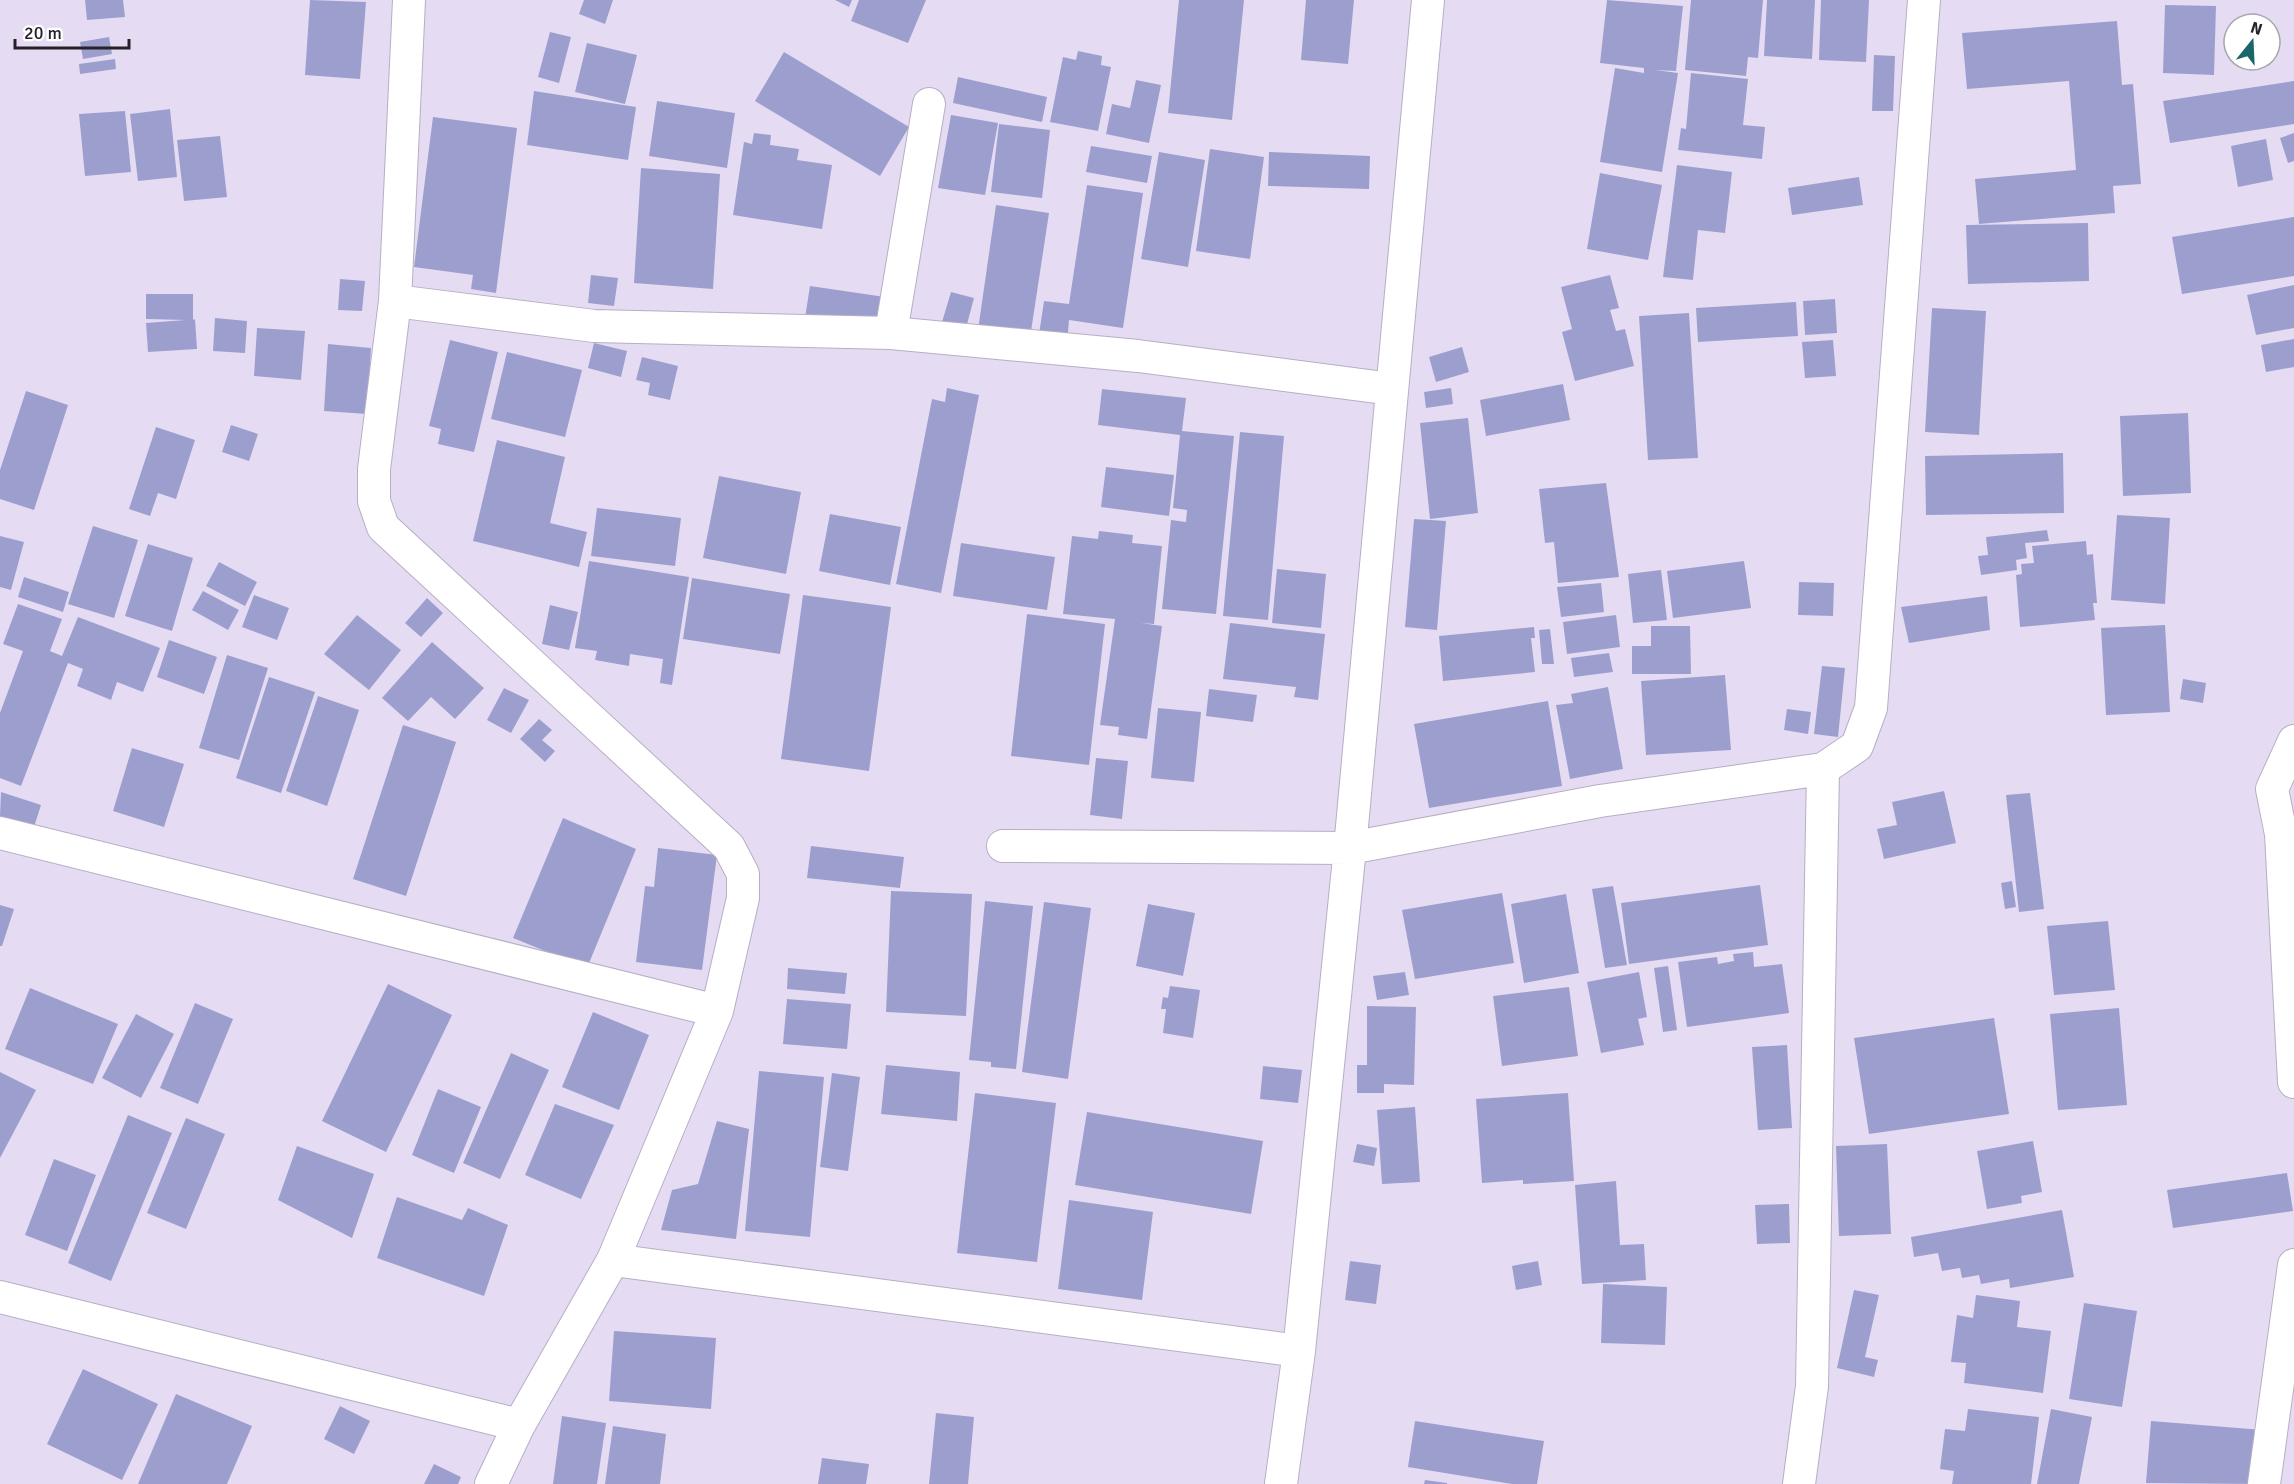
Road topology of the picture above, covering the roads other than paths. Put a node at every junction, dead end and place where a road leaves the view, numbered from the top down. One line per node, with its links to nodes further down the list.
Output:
1 (409, 0): 5 (street)
2 (1428, 0): 7 (street)
3 (1924, 0): 9 (street)
4 (929, 104): 6 (street)
5 (395, 301): 6 (street); 13 (street)
6 (891, 333): 7 (street)
7 (1392, 389): 12 (street)
8 (2294, 741): 14 (street)
9 (1823, 769): 12 (street); 20 (street)
10 (0, 833): 13 (street)
11 (1003, 846): 12 (street)
12 (1350, 848): 18 (street)
13 (717, 1011): 15 (street)
14 (2294, 1082)
15 (613, 1260): 18 (street); 19 (street)
16 (2294, 1265): 23 (street)
17 (0, 1297): 19 (street)
18 (1299, 1351): 22 (street)
19 (519, 1425): 21 (street)
20 (1802, 1481)
21 (491, 1484)
22 (1281, 1484)
23 (2264, 1484)

